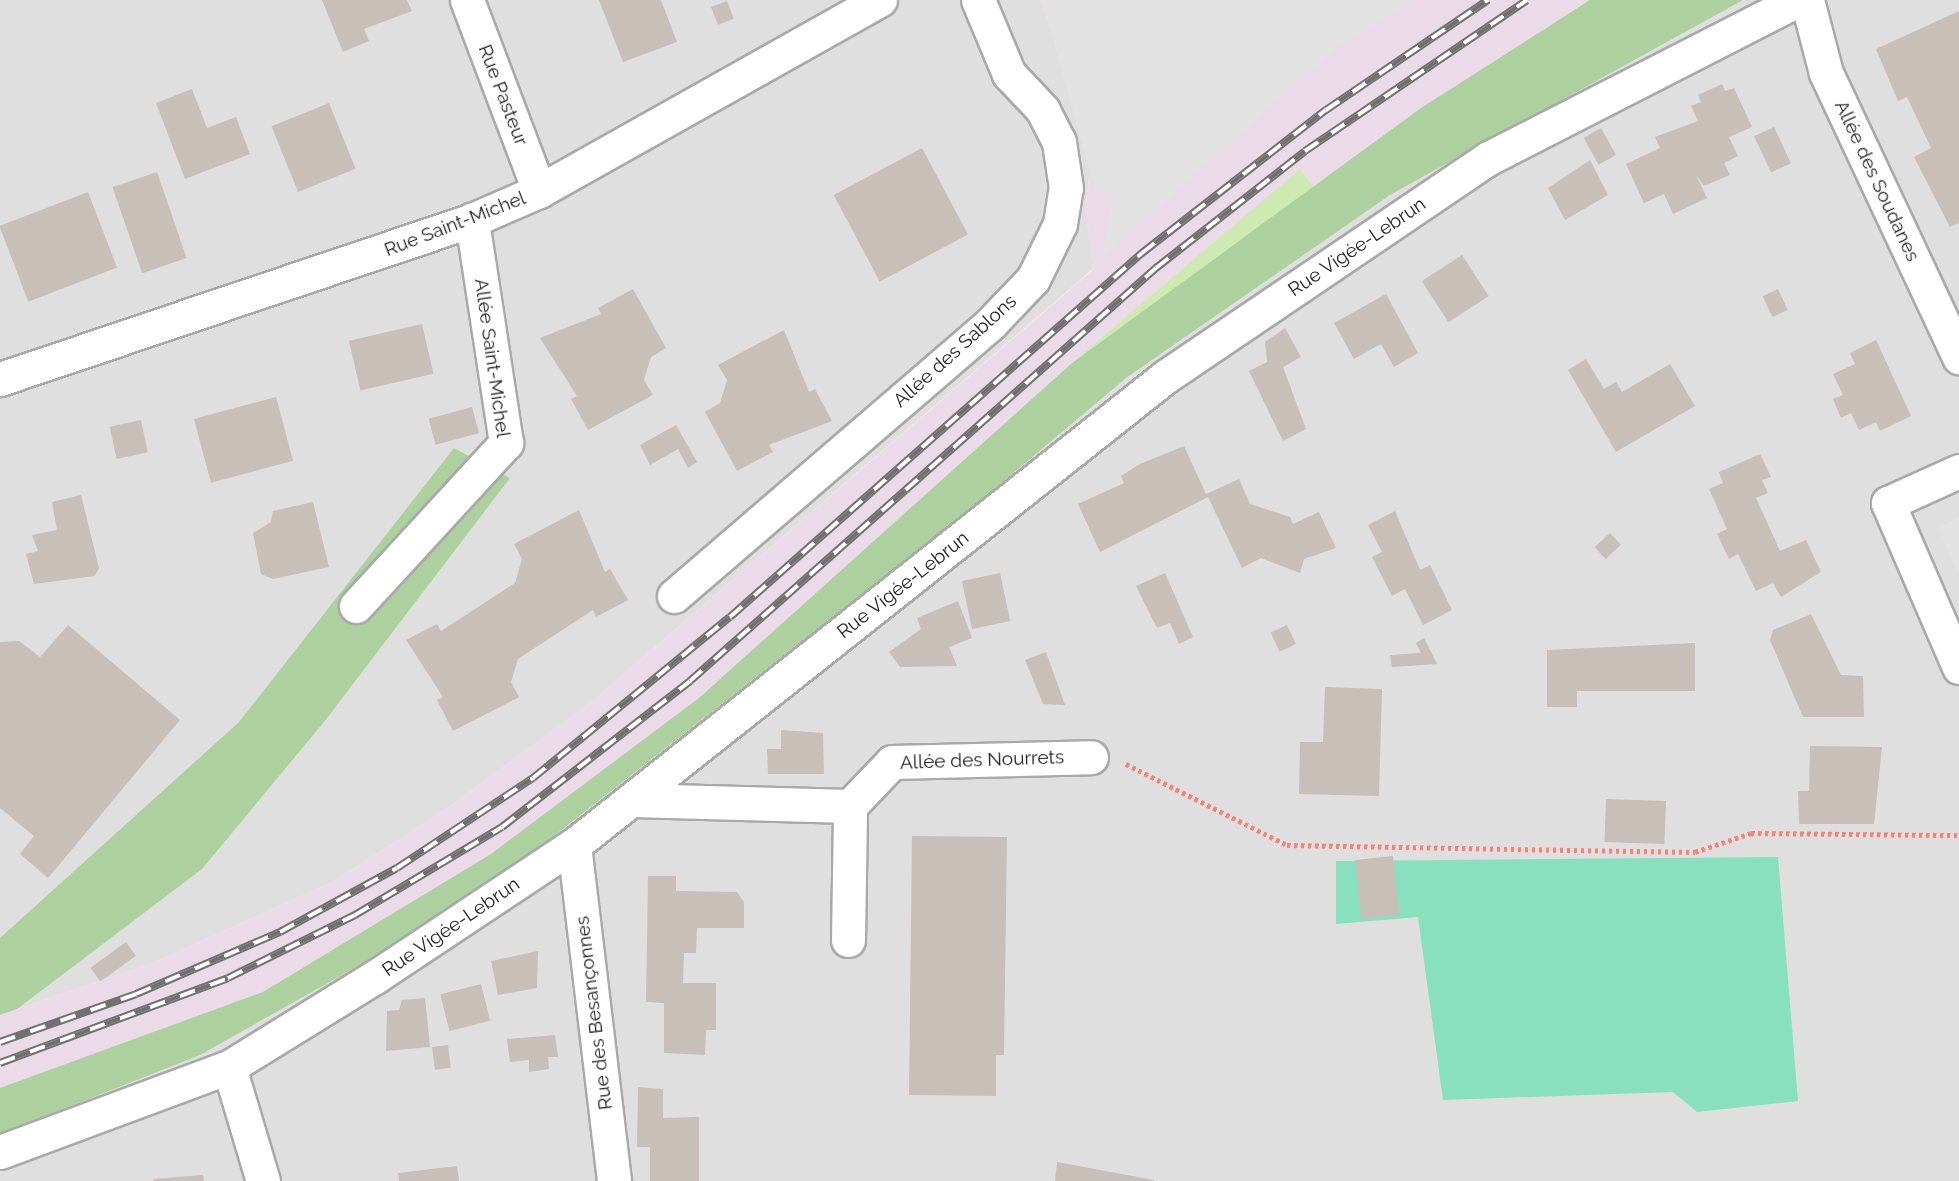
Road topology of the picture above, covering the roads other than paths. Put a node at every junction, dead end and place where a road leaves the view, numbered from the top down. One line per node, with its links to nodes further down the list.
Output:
1 (467, 0): 6 (street, Rue Pasteur)
2 (880, 0): 6 (street, Rue Saint-Michel)
3 (978, 0): 11 (street, Allée des Sablons)
4 (1798, 0): 15 (street, Rue Vigée-Lebrun)
5 (1807, 0): 8 (street, Allée des Soudanes)
6 (539, 191): 7 (street, Rue Saint-Michel)
7 (472, 220): 9 (street, Rue Saint-Michel); 12 (street, Allée Saint-Michel)
8 (1959, 357)
9 (0, 379)
10 (1959, 471): 13 (street)
11 (674, 596)
12 (356, 606)
13 (1959, 667)
14 (1091, 757): 16 (street, Allée des Nourrets)
15 (632, 800): 16 (street); 17 (street, Rue Vigée-Lebrun)
16 (850, 806): 18 (street)
17 (574, 845): 19 (street, Rue Vigée-Lebrun); 22 (street, Rue des Besançonnes)
18 (848, 940)
19 (229, 1067): 20 (street, Rue Vigée-Lebrun); 21 (street)
20 (0, 1152)
21 (263, 1181)
22 (614, 1181)

